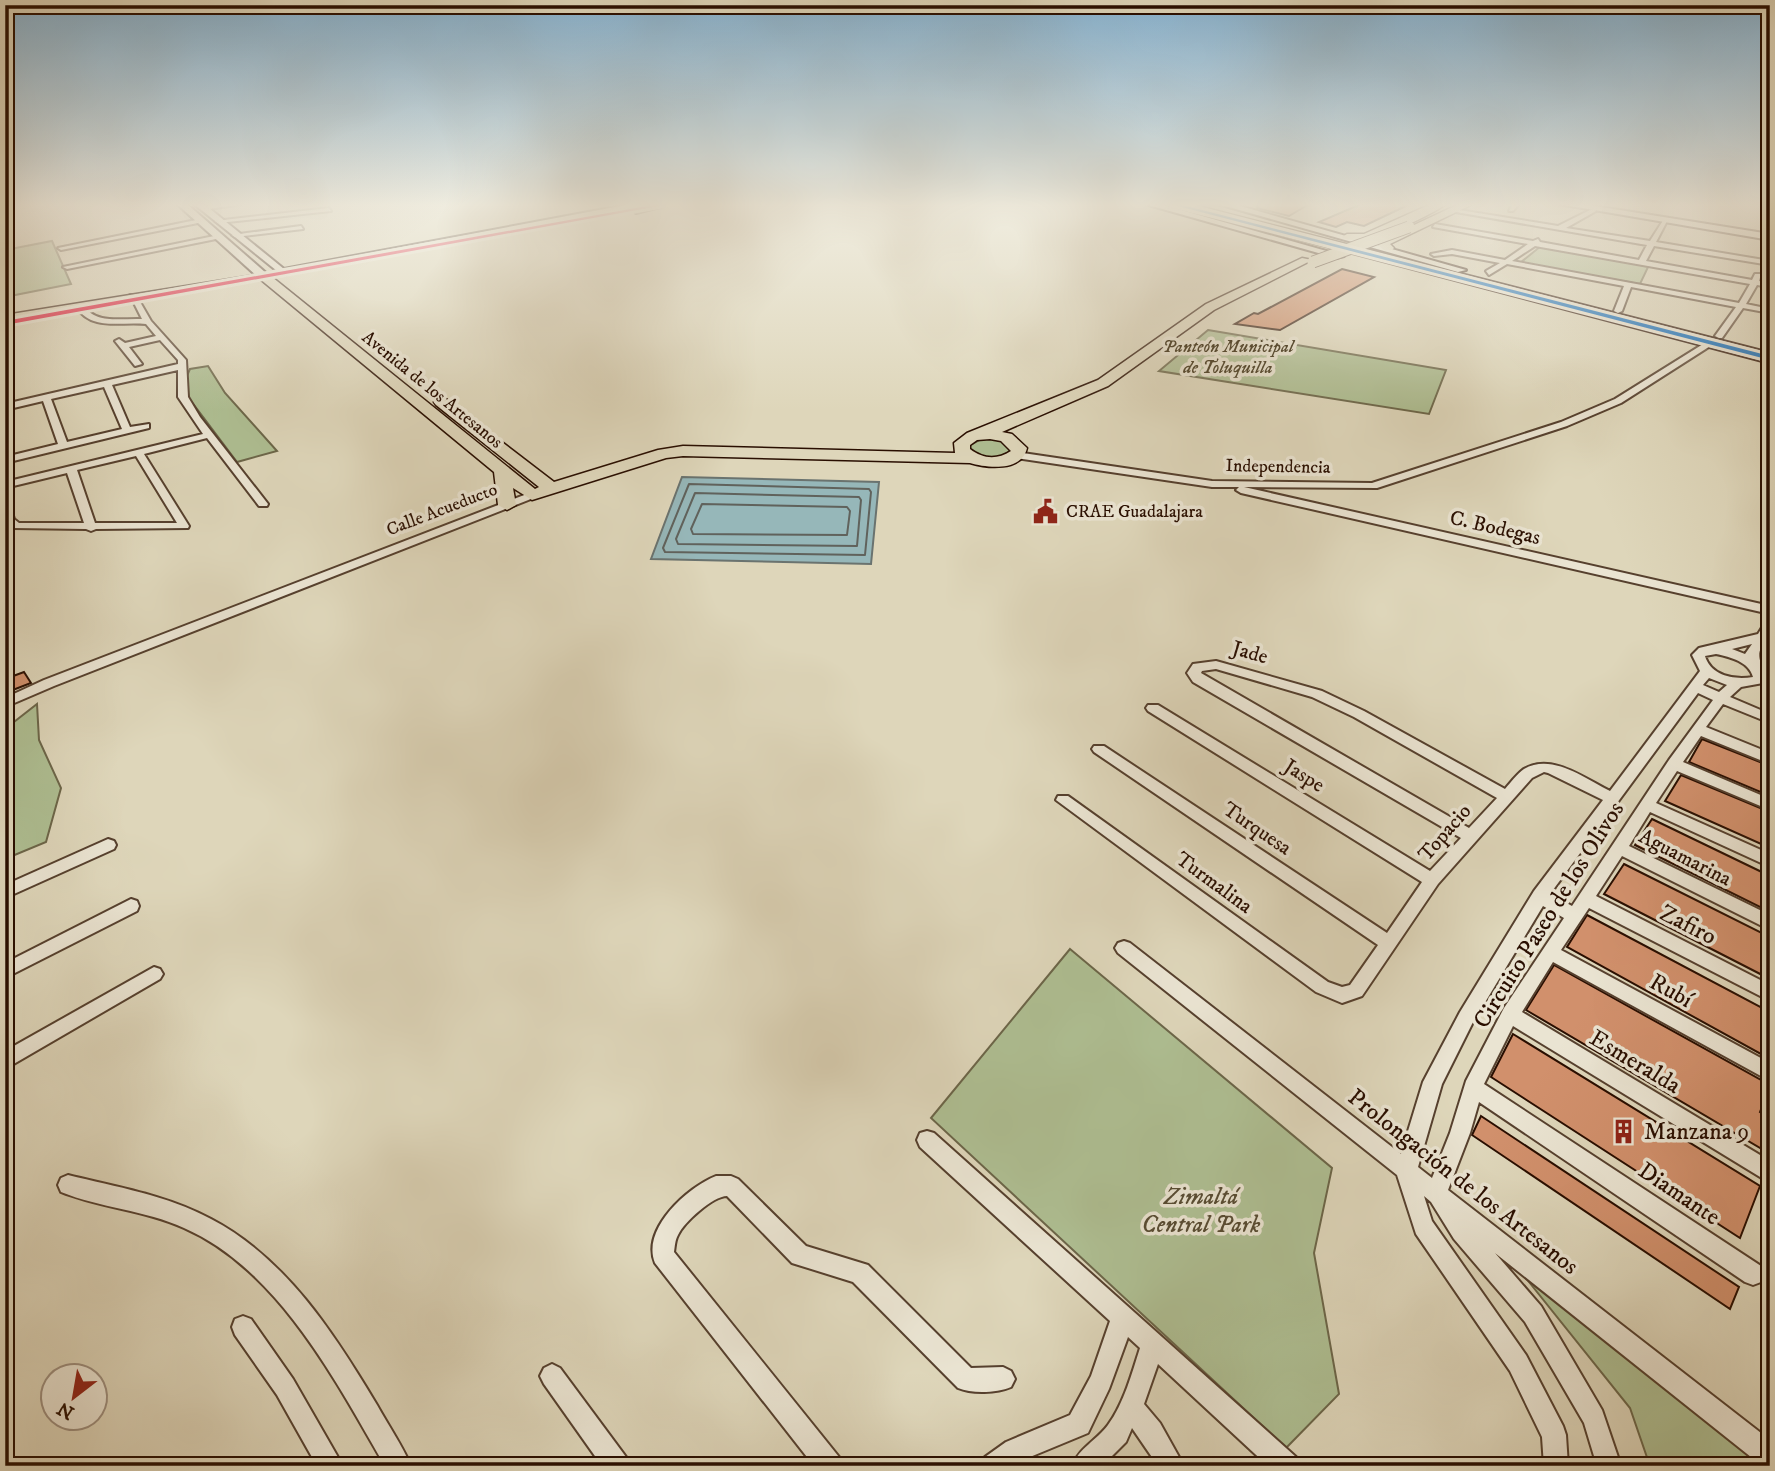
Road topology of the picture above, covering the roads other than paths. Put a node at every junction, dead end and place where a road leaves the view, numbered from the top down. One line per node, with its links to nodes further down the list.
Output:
1 (259, 273): 12 (street, Avenida de los Artesanos)
2 (283, 273): 12 (main road); 32 (main road, Avenida de los Artesanos)
3 (1273, 273): 20 (main road)
4 (1304, 273): 20 (main road)
5 (1425, 273): 21 (highway)
6 (1436, 273): 21 (highway)
7 (1471, 273): 22 (highway)
8 (1563, 273): 14 (street)
9 (1680, 273): 16 (street)
10 (1702, 273): 13 (street)
11 (1760, 273): 13 (street)
12 (263, 276): 17 (main road); 34 (main road, Avenida de los Artesanos)
13 (1754, 282): 15 (street); 18 (street)
14 (1628, 285): 16 (street); 22 (street)
15 (1770, 285)
16 (1669, 292): 18 (street)
17 (134, 299): 19 (main road); 25 (street)
18 (1741, 306): 23 (street); 27 (street)
19 (79, 308): 24 (main road); 25 (street)
20 (1216, 308): 42 (main road); 44 (main road)
21 (1576, 309): 27 (highway)
22 (1618, 310): 27 (highway)
23 (1770, 312)
24 (5, 321)
25 (148, 322): 26 (street)
26 (162, 337): 30 (street); 31 (street)
27 (1715, 340): 28 (highway); 29 (highway); 52 (street, Independencia)
28 (1770, 349)
29 (1770, 358)
30 (138, 364)
31 (182, 367): 33 (street); 41 (street)
32 (413, 379): 34 (main road); 37 (main road, Avenida de los Artesanos)
33 (107, 384): 35 (street); 40 (street)
34 (395, 384): 38 (main road, Avenida de los Artesanos)
35 (46, 398): 36 (street); 43 (street)
36 (5, 407)
37 (458, 415): 38 (main road); 48 (main road, Avenida de los Artesanos)
38 (440, 420): 50 (main road, Avenida de los Artesanos)
39 (146, 426): 40 (street)
40 (127, 430): 43 (street)
41 (208, 433): 45 (street); 56 (street)
42 (981, 435): 44 (main road); 46 (main road)
43 (63, 446): 47 (street)
44 (1015, 448): 46 (main road); 52 (street, Independencia)
45 (138, 452): 49 (street); 59 (street)
46 (966, 452): 51 (main road, Calle Acueducto)
47 (5, 460)
48 (523, 465): 51 (main road); 54 (main road, Avenida de los Artesanos)
49 (71, 469): 53 (street); 59 (street)
50 (502, 471): 55 (main road, Avenida de los Artesanos); 57 (main road)
51 (587, 476): 54 (main road, Calle Acueducto)
52 (1212, 484): 60 (street, C. Bodegas)
53 (5, 485)
54 (551, 488): 55 (main road, Calle Acueducto)
55 (532, 495): 57 (street, Calle Acueducto)
56 (263, 504)
57 (507, 505): 69 (street, Calle Acueducto)
58 (5, 506): 59 (street)
59 (91, 528)
60 (1770, 610)
61 (1770, 624): 62 (street)
62 (1761, 637): 63 (street); 64 (street)
63 (1716, 650): 64 (street); 65 (street)
64 (1752, 663): 66 (street, Circuito Paseo de los Olivos)
65 (1707, 671): 66 (street); 67 (street, Circuito Paseo de los Olivos)
66 (1737, 683): 68 (street, Circuito Paseo de los Olivos)
67 (1695, 687): 68 (street); 77 (street, Circuito Paseo de los Olivos)
68 (1720, 698): 71 (street); 72 (street, Circuito Paseo de los Olivos)
69 (5, 703)
70 (1153, 708): 85 (street, Jaspe)
71 (1770, 719)
72 (1700, 730): 74 (street); 75 (street, Circuito Paseo de los Olivos)
73 (1100, 750): 92 (street, Turquesa)
74 (1770, 759)
75 (1674, 764): 79 (street, Circuito Paseo de los Olivos); 80 (street)
76 (1506, 796): 77 (street, Topacio); 81 (street, Topacio); 81 (street, Jade)
77 (1613, 799): 87 (street, Circuito Paseo de los Olivos)
78 (1063, 800): 98 (street, Turmalina)
79 (1648, 805): 83 (street, Circuito Paseo de los Olivos); 84 (street)
80 (1770, 805)
81 (1470, 836): 85 (street, Topacio)
82 (108, 845): 86 (street)
83 (1619, 848): 88 (street, Circuito Paseo de los Olivos); 91 (street, Aguamarina)
84 (1770, 861)
85 (1432, 880): 92 (street, Topacio)
86 (5, 892)
87 (1540, 896): 90 (street); 104 (street, Circuito Paseo de los Olivos)
88 (1585, 898): 90 (street, Circuito Paseo de los Olivos); 97 (street, Zafiro)
89 (131, 906): 95 (street)
90 (1573, 915): 94 (street, Circuito Paseo de los Olivos)
91 (1770, 923)
92 (1390, 944): 98 (street, Topacio)
93 (1124, 948): 104 (street, Prolongación de los Artesanos)
94 (1550, 952): 99 (street, Circuito Paseo de los Olivos); 101 (street, Rubí)
95 (5, 971)
96 (154, 974): 100 (street)
97 (1770, 994)
98 (1342, 995)
99 (1510, 1014): 102 (street, Circuito Paseo de los Olivos); 105 (street, Esmeralda)
100 (5, 1060)
101 (1770, 1073)
102 (1473, 1087): 107 (street, Circuito Paseo de los Olivos); 108 (street, Diamante)
103 (927, 1140): 109 (street)
104 (1406, 1171): 107 (street, Prolongación de los Artesanos); 125 (street)
105 (1770, 1173)
106 (68, 1185): 118 (street)
107 (1437, 1193): 115 (street, Prolongación de los Artesanos); 126 (street)
108 (1753, 1274)
109 (1123, 1317): 111 (street); 116 (street)
110 (243, 1326): 117 (street)
111 (1153, 1345): 114 (street); 124 (street)
112 (552, 1376): 119 (street)
113 (1003, 1378): 120 (street)
114 (1130, 1406): 122 (street); 123 (street)
115 (1770, 1457)
116 (1018, 1458): 121 (street)
117 (331, 1466)
118 (399, 1466)
119 (617, 1466)
120 (830, 1466)
121 (994, 1466)
122 (1084, 1466)
123 (1172, 1466)
124 (1287, 1466)
125 (1556, 1466)
126 (1609, 1466)

